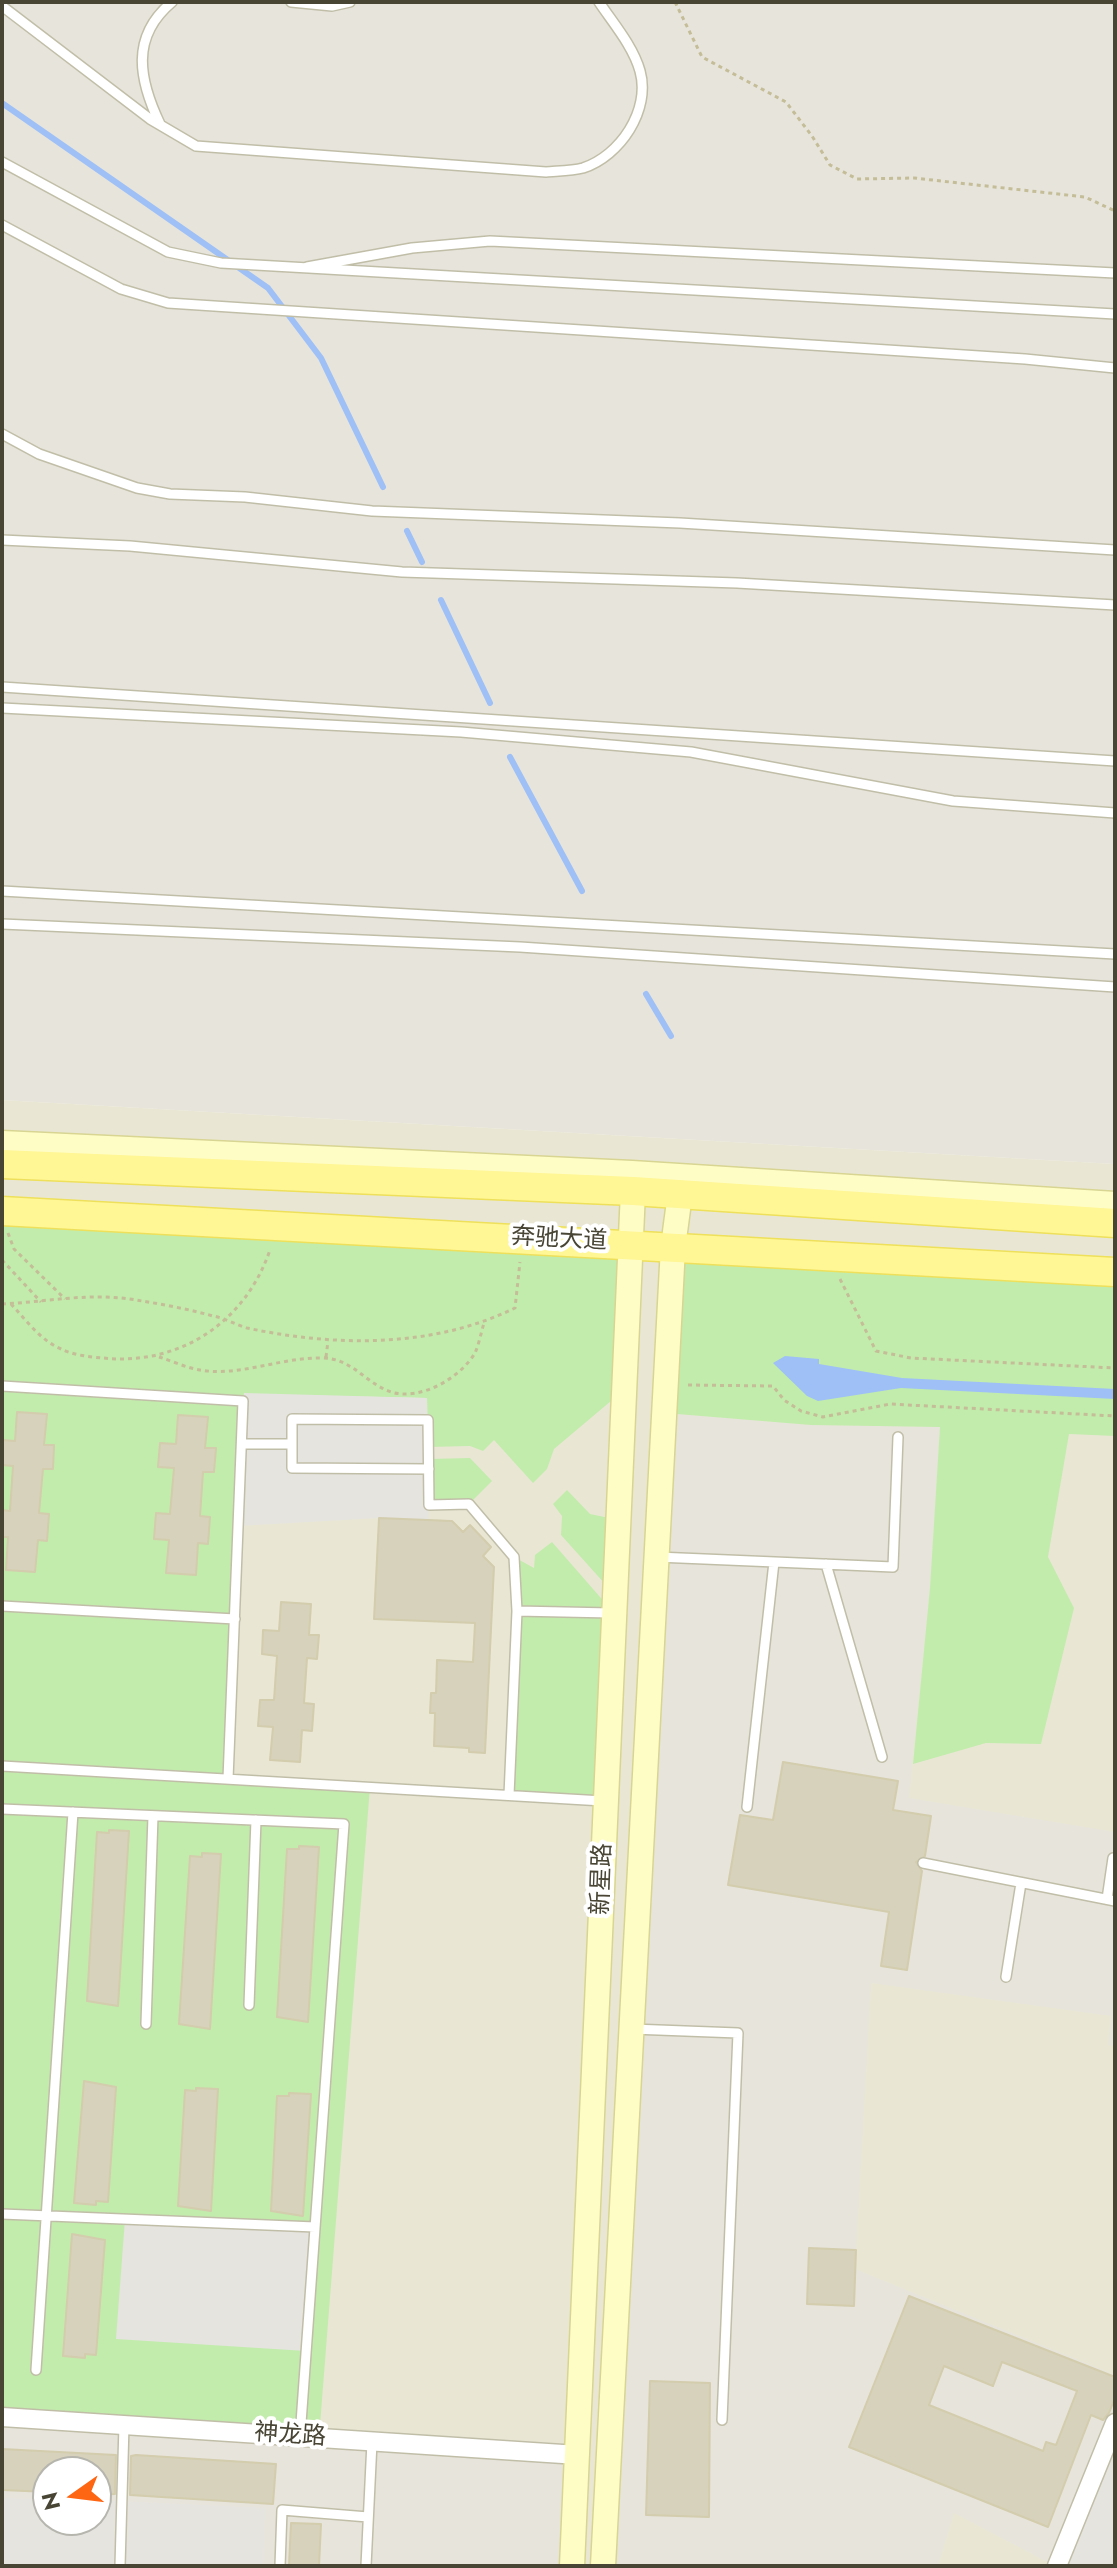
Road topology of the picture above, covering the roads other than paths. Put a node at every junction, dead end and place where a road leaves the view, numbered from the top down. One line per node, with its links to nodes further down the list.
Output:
1 (172, 2): 6 (lane)
2 (291, 2): 3 (lane)
3 (350, 2)
4 (599, 2): 6 (lane)
5 (2, 6): 6 (lane)
6 (162, 127)
7 (2, 162): 9 (lane)
8 (2, 225): 12 (lane)
9 (292, 270): 10 (lane); 11 (lane)
10 (1115, 273)
11 (1115, 314)
12 (1115, 368)
13 (2, 434): 15 (lane)
14 (2, 540): 16 (lane)
15 (1115, 550)
16 (1115, 605)
17 (2, 687): 19 (lane)
18 (2, 708): 20 (lane)
19 (1115, 761)
20 (1115, 813)
21 (2, 891): 23 (lane)
22 (2, 924): 24 (lane)
23 (1115, 954)
24 (1115, 987)
25 (2, 1143): 27 (main road)
26 (2, 1164): 28 (main road)
27 (698, 1189): 28 (main road); 29 (main road); 31 (main road); 33 (main road, 新星路)
28 (633, 1191): 32 (main road, 新星路)
29 (1115, 1204)
30 (4, 1218): 32 (main road, 奔驰大道)
31 (1115, 1223)
32 (631, 1244): 33 (main road, 奔驰大道); 45 (main road, 新星路)
33 (673, 1247): 34 (main road, 奔驰大道); 40 (main road, 新星路)
34 (1115, 1272)
35 (2, 1386): 37 (lane)
36 (898, 1437): 42 (lane)
37 (242, 1444): 38 (lane); 46 (lane)
38 (292, 1444): 39 (lane); 39 (lane)
39 (429, 1469): 44 (lane)
40 (657, 1557): 41 (lane); 64 (main road, 新星路)
41 (774, 1562): 42 (lane); 52 (lane)
42 (826, 1564): 47 (lane)
43 (2, 1606): 46 (lane)
44 (517, 1611): 45 (lane); 50 (lane)
45 (614, 1613): 51 (main road, 新星路)
46 (235, 1619): 49 (lane)
47 (882, 1757)
48 (2, 1766): 49 (lane)
49 (228, 1779): 50 (lane)
50 (509, 1795): 51 (lane)
51 (606, 1801): 75 (main road, 新星路)
52 (747, 1807)
53 (2, 1809): 54 (lane)
54 (73, 1812): 55 (lane); 66 (lane)
55 (153, 1816): 56 (lane); 63 (lane)
56 (256, 1820): 62 (lane); 67 (lane)
57 (1113, 1858): 60 (lane)
58 (923, 1863): 59 (lane)
59 (1021, 1883): 60 (lane); 61 (lane)
60 (1111, 1900)
61 (1006, 1977)
62 (249, 2005)
63 (146, 2024)
64 (632, 2029): 70 (lane); 81 (main road, 新星路)
65 (2, 2214): 66 (lane)
66 (43, 2216): 67 (lane); 68 (lane)
67 (315, 2227): 73 (lane)
68 (36, 2370)
69 (2, 2417): 72 (street, 神龙路)
70 (722, 2420)
71 (1115, 2423): 82 (street)
72 (124, 2425): 73 (street, 神龙路); 77 (lane)
73 (300, 2437): 74 (street, 神龙路)
74 (372, 2442): 75 (street, 神龙路); 76 (lane)
75 (578, 2455): 80 (main road, 新星路)
76 (368, 2517): 78 (lane); 79 (lane)
77 (120, 2566)
78 (280, 2566)
79 (366, 2566)
80 (572, 2566)
81 (603, 2566)
82 (1057, 2566)

